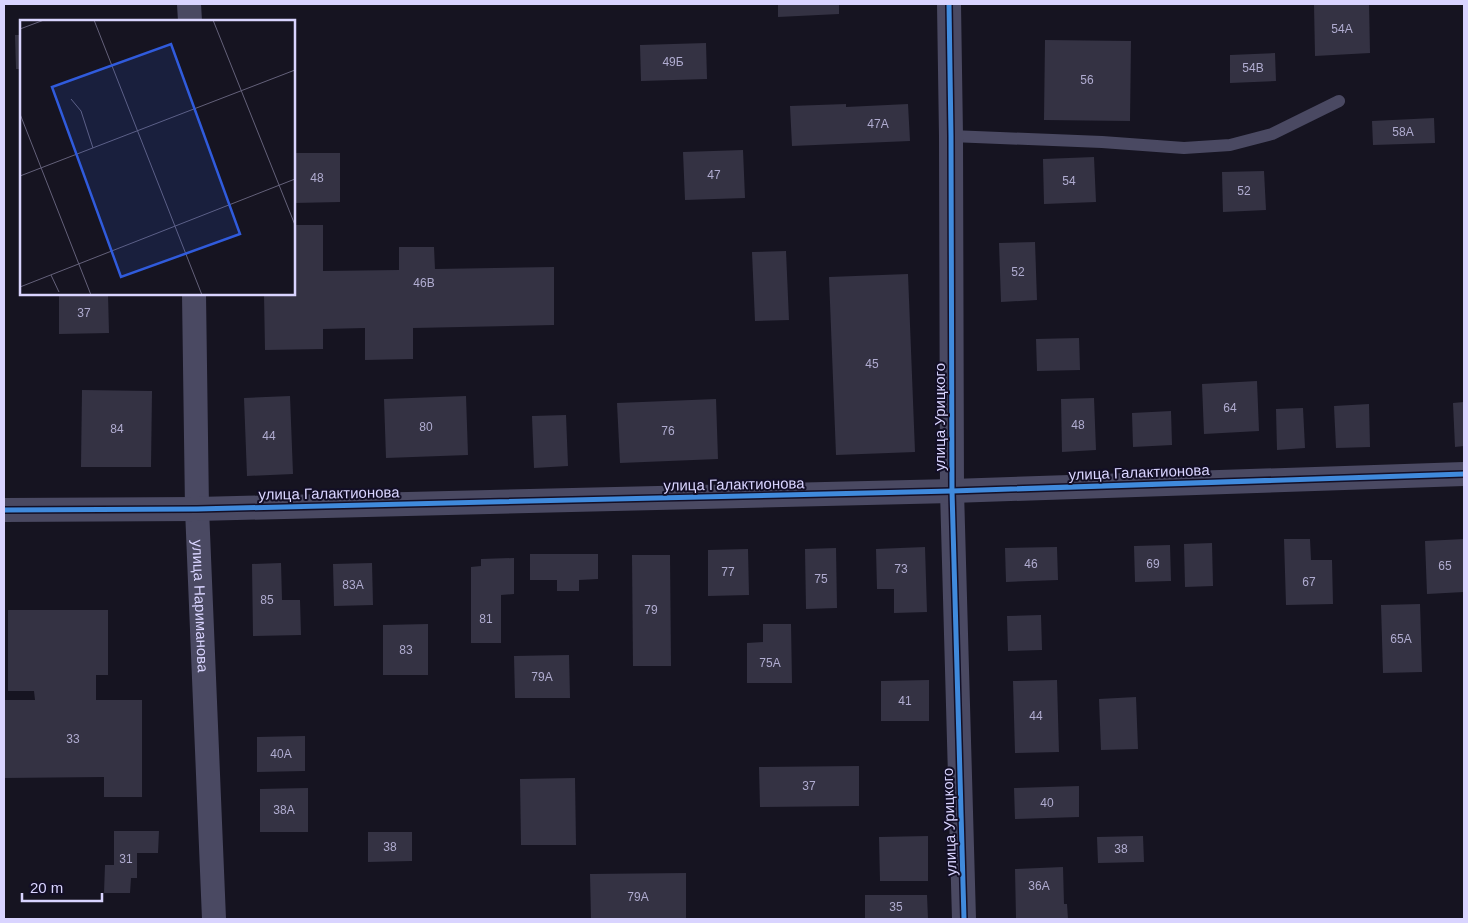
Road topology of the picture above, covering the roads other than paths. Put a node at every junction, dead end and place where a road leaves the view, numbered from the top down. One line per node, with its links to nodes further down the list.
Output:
1 (190, 4): 3 (street)
2 (948, 4): 5 (street, улица Урицкого)
3 (190, 20)
4 (1339, 101): 5 (lane)
5 (951, 136): 8 (street, улица Урицкого)
6 (194, 295): 9 (street, улица Нариманова)
7 (1464, 474): 8 (street, улица Галактионова)
8 (952, 491): 9 (street, улица Галактионова); 12 (street, улица Урицкого)
9 (198, 509): 10 (street, улица Галактионова); 11 (street, улица Нариманова)
10 (4, 510)
11 (214, 919)
12 (964, 919)

